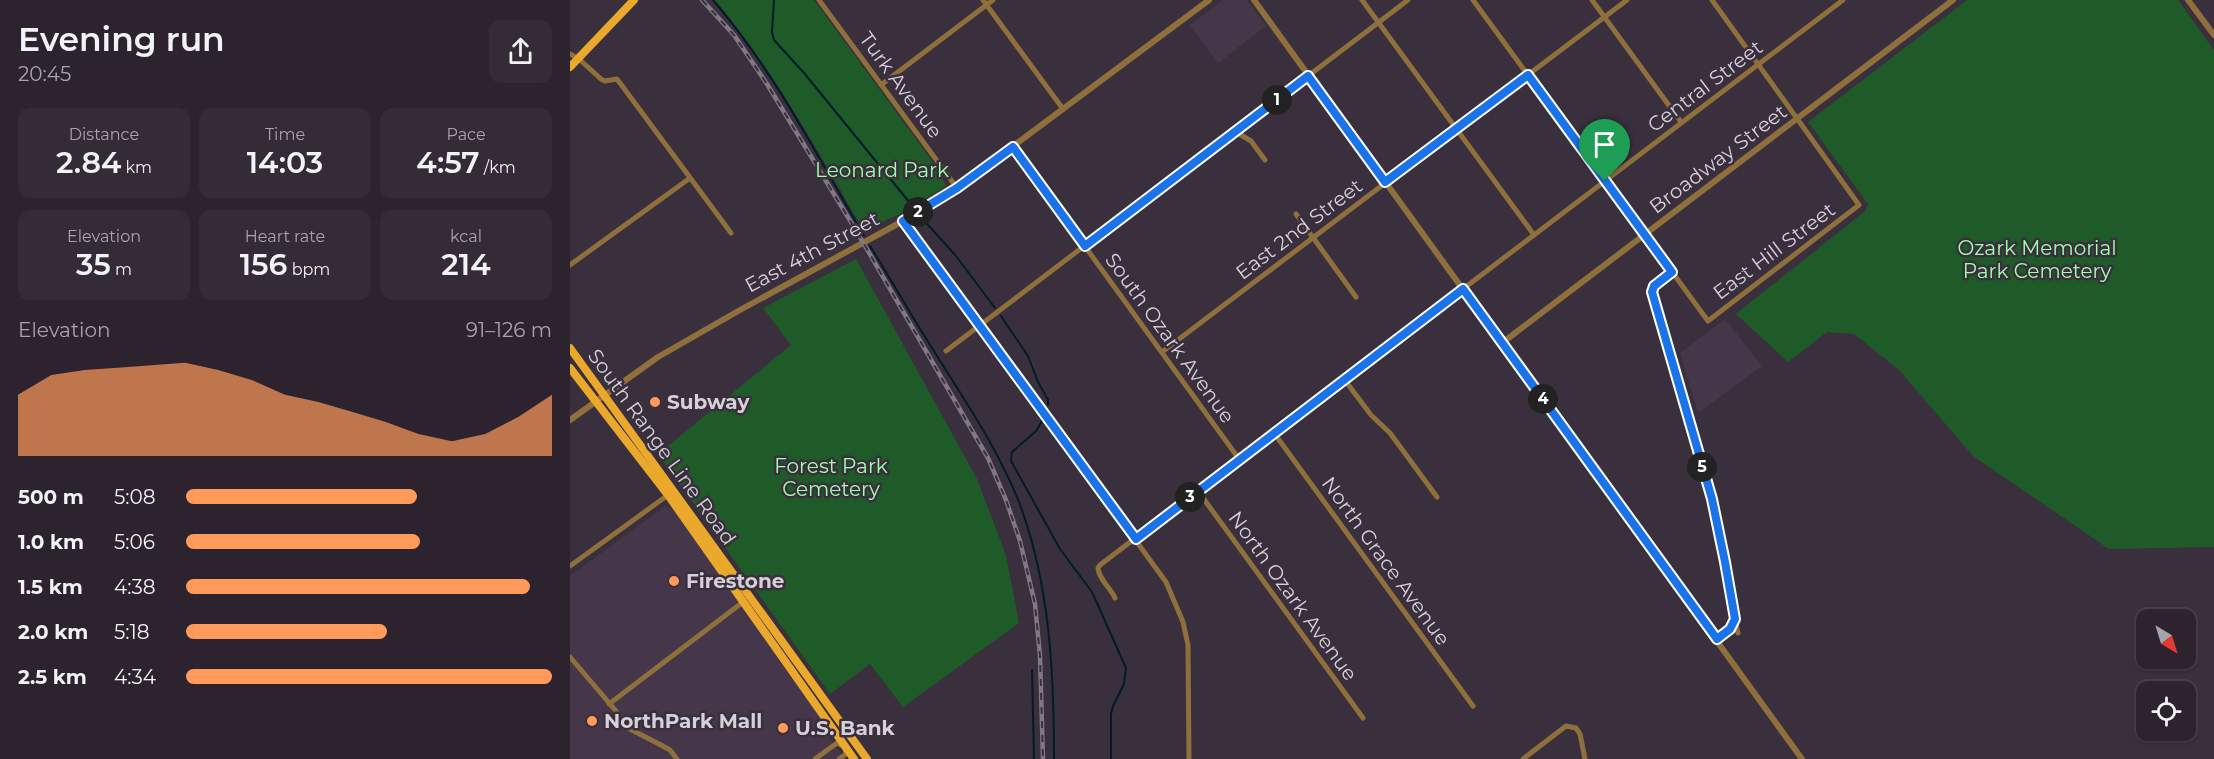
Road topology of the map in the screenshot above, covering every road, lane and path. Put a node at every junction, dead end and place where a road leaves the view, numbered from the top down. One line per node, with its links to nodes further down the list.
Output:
1 (634, 0): 23 (main road)
2 (819, 0): 28 (street, Turk Avenue)
3 (993, 0): 17 (street)
4 (1209, 0): 29 (street, East 4th Street)
5 (1254, 0): 27 (street)
6 (1362, 0): 20 (street)
7 (1408, 0): 20 (street)
8 (1473, 0): 26 (street)
9 (1592, 0): 19 (street)
10 (1627, 0): 19 (street, East 2nd Street)
11 (1712, 0): 24 (street)
12 (1832, 0): 18 (street)
13 (1843, 0): 18 (street, Central Street)
14 (1952, 0): 30 (street, Broadway Street)
15 (2198, 0): 16 (street)
16 (2190, 2): 21 (street)
17 (985, 3): 28 (street); 29 (street)
18 (1836, 6): 24 (street, Central Street)
19 (1605, 17): 26 (street, East 2nd Street); 31 (street)
20 (1378, 23): 27 (street); 32 (street)
21 (2214, 35)
22 (570, 54): 23 (street)
23 (579, 59): 25 (main road); 36 (street)
24 (1758, 64): 30 (street); 31 (street, Central Street)
25 (570, 67)
26 (1528, 75): 32 (street, East 2nd Street); 37 (street)
27 (1308, 76): 33 (street); 38 (street)
28 (881, 85): 39 (street, Turk Avenue)
29 (1063, 109): 34 (street, East 4th Street)
30 (1797, 119): 44 (street, Broadway Street); 48 (street, East Hill Street)
31 (1681, 122): 37 (street, Central Street)
32 (1456, 129): 38 (street, East 2nd Street); 43 (street)
33 (1236, 132): 35 (street); 46 (street)
34 (1013, 147): 39 (street, East 4th Street); 46 (street, South Ozark Avenue)
35 (1265, 160)
36 (690, 178): 42 (street); 47 (street)
37 (1605, 181): 43 (street, Central Street); 44 (street)
38 (1385, 182): 45 (street, East 2nd Street); 49 (street)
39 (957, 188): 41 (street, East 4th Street)
40 (1296, 214): 45 (street)
41 (903, 221): 51 (street); 58 (street, East 4th Street)
42 (731, 233)
43 (1534, 235): 49 (street, Central Street)
44 (1646, 235): 48 (street); 52 (street, Broadway Street)
45 (1313, 237): 50 (street); 55 (street, East 2nd Street)
46 (1085, 246): 51 (street); 55 (street, South Ozark Avenue)
47 (570, 265)
48 (1672, 272): 70 (street)
49 (1463, 289): 52 (street); 57 (street, Central Street)
50 (1356, 297)
51 (980, 326): 54 (street); 66 (street)
52 (1502, 343): 72 (street)
53 (570, 348): 58 (main road, South Range Line Road)
54 (946, 351)
55 (1162, 352): 62 (street, South Ozark Avenue)
56 (570, 368): 59 (main road, South Range Line Road)
57 (1344, 380): 61 (street, Central Street); 65 (street)
58 (603, 394): 59 (street, East 4th Street); 83 (main road, South Range Line Road)
59 (594, 401): 60 (street, East 4th Street); 64 (main road, South Range Line Road)
60 (570, 420)
61 (1274, 433): 62 (street, Central Street); 75 (street, North Grace Avenue)
62 (1239, 459): 63 (street, Central Street)
63 (1198, 491): 66 (street, Central Street); 76 (street, North Ozark Avenue)
64 (668, 495): 67 (street); 69 (main road, South Range Line Road)
65 (1437, 497)
66 (1136, 539): 68 (street, Central Street); 84 (street)
67 (570, 566)
68 (1115, 598)
69 (743, 602): 74 (street); 77 (main road, South Range Line Road)
70 (1735, 617): 71 (street); 72 (street)
71 (1738, 633)
72 (1717, 639): 86 (street)
73 (570, 657): 74 (street)
74 (609, 704): 79 (street)
75 (1473, 706)
76 (1363, 718)
77 (845, 747): 80 (street); 81 (street); 82 (main road, South Range Line Road)
78 (1527, 758): 85 (street)
79 (677, 759)
80 (815, 759)
81 (839, 759)
82 (854, 759)
83 (867, 759)
84 (1189, 759)
85 (1585, 759)
86 (1802, 759)

